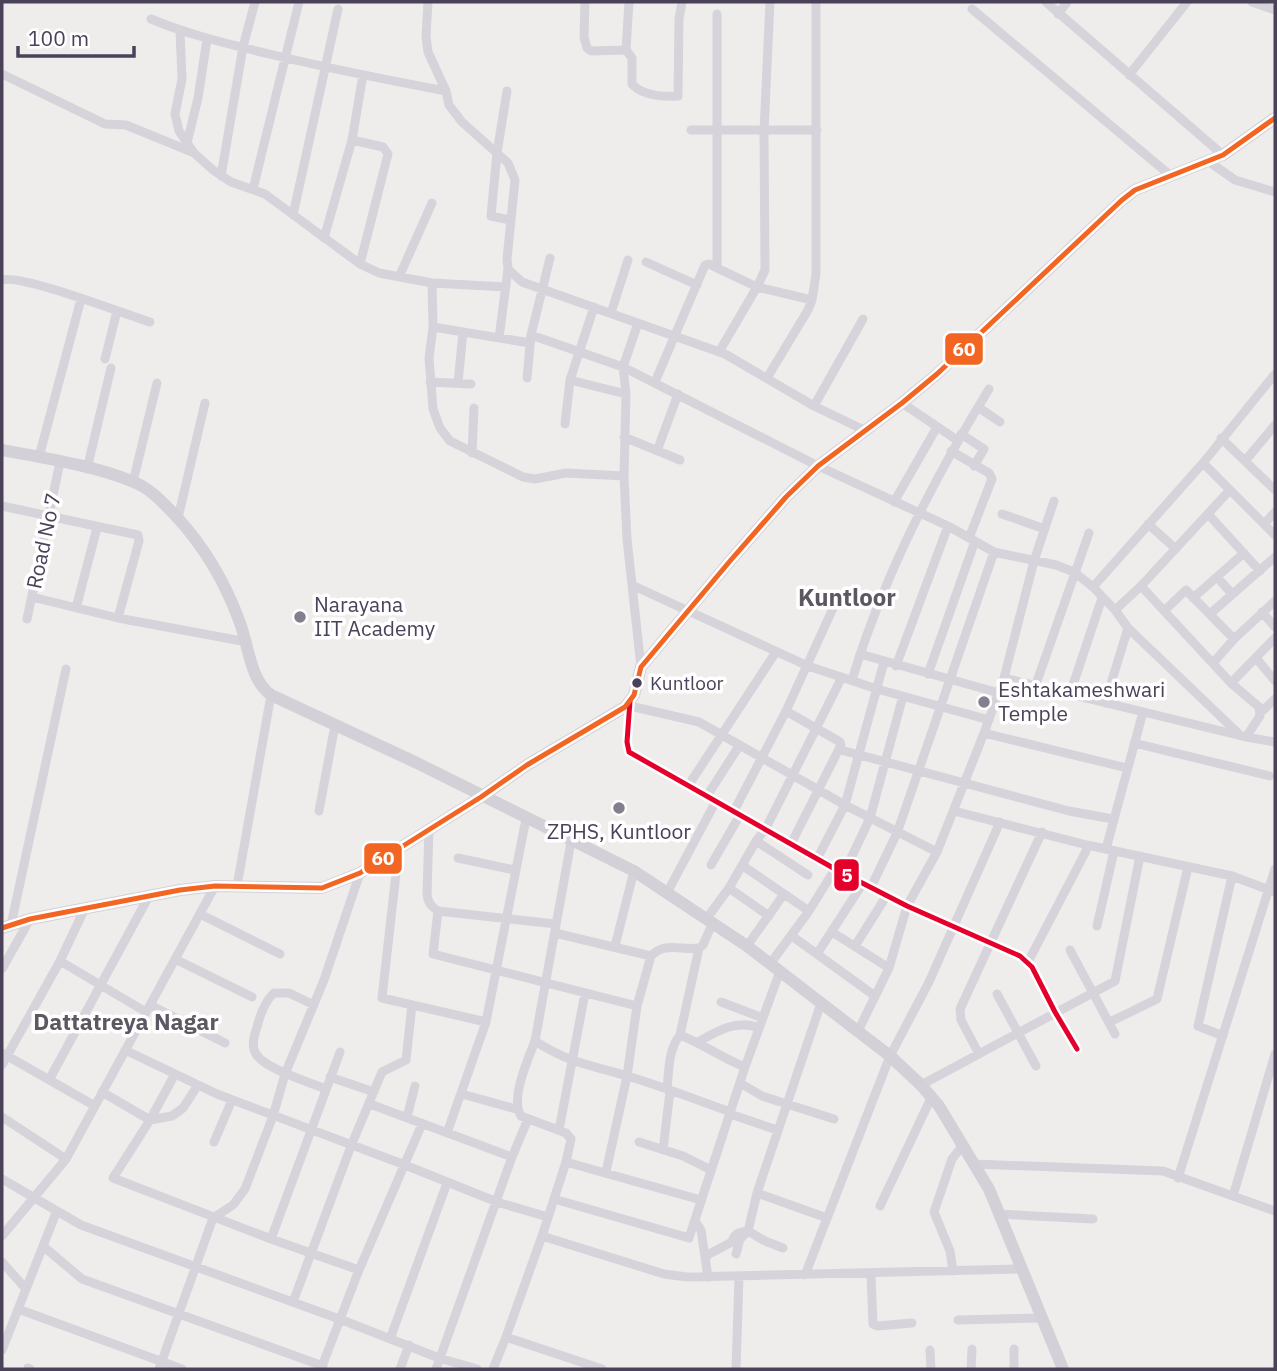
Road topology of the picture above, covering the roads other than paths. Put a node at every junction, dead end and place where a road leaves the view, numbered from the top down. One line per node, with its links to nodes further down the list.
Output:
1 (256, 2): 21 (street)
2 (299, 2): 23 (street)
3 (428, 2): 28 (street)
4 (585, 2): 22 (street)
5 (629, 2): 22 (street)
6 (682, 2): 22 (street)
7 (770, 2): 34 (street)
8 (816, 2): 33 (street)
9 (1046, 2): 17 (street)
10 (1068, 2): 17 (street)
11 (1185, 2): 27 (street)
12 (1252, 2): 15 (street)
13 (338, 9): 24 (street)
14 (972, 9): 42 (street)
15 (1275, 10)
16 (717, 14): 32 (street)
17 (1058, 14): 27 (street)
18 (151, 19): 19 (street)
19 (180, 31): 20 (street); 36 (street)
20 (207, 39): 21 (street); 36 (street)
21 (243, 47): 23 (street); 41 (street)
22 (626, 50)
23 (285, 57): 24 (street); 43 (street)
24 (326, 66): 26 (street); 46 (street)
25 (2, 74): 37 (street)
26 (363, 75): 28 (street); 35 (street)
27 (1129, 75): 39 (street)
28 (446, 90): 38 (street)
29 (507, 91): 38 (street)
30 (1275, 118): 39 (street)
31 (691, 130): 32 (street)
32 (717, 130): 34 (street); 53 (street)
33 (817, 130): 34 (street); 63 (street)
34 (764, 131): 60 (street)
35 (352, 140): 48 (street); 52 (street)
36 (187, 143): 37 (street)
37 (194, 153): 41 (street)
38 (497, 153): 47 (street); 47 (street)
39 (1223, 155): 40 (street)
40 (1208, 161): 42 (street); 44 (street)
41 (220, 176): 43 (street)
42 (1171, 176): 93 (street)
43 (253, 189): 46 (street)
44 (1275, 192)
45 (432, 203): 55 (street)
46 (293, 215): 48 (street)
47 (510, 220): 54 (street)
48 (324, 238): 52 (street)
49 (550, 258): 61 (street)
50 (628, 260): 66 (street)
51 (646, 262): 58 (street)
52 (360, 264): 55 (street)
53 (717, 268): 58 (street); 60 (street)
54 (508, 269): 59 (street); 61 (street)
55 (399, 277): 57 (street)
56 (2, 280): 62 (street)
57 (432, 283): 59 (street); 70 (street)
58 (697, 285): 72 (street)
59 (506, 287): 73 (street)
60 (757, 287): 63 (street); 76 (street)
61 (541, 289): 64 (street); 74 (street)
62 (81, 299): 65 (street); 109 (street)
63 (813, 300): 81 (street)
64 (594, 307): 66 (street); 75 (street)
65 (117, 312): 68 (street); 77 (street)
66 (611, 313): 69 (street)
67 (863, 318): 94 (street)
68 (150, 322)
69 (638, 323): 72 (street); 78 (street)
70 (433, 327): 71 (street); 84 (street)
71 (463, 332): 73 (street); 87 (street)
72 (673, 337): 76 (street); 85 (street)
73 (499, 338): 74 (street)
74 (531, 339): 75 (street); 80 (street)
75 (580, 350): 78 (street); 83 (street)
76 (719, 352): 81 (street)
77 (105, 359)
78 (623, 367): 85 (street); 90 (street)
79 (111, 368): 116 (street)
80 (527, 377)
81 (767, 377): 94 (street)
82 (1274, 378): 104 (street)
83 (570, 380): 90 (street); 98 (street)
84 (430, 382): 87 (street); 108 (street)
85 (655, 382): 91 (street)
86 (157, 383): 118 (street)
87 (457, 383): 88 (street)
88 (471, 384)
89 (989, 388): 95 (street)
90 (626, 394): 103 (street)
91 (678, 394): 106 (street); 114 (street)
92 (205, 403): 129 (street)
93 (902, 403): 100 (street); 101 (street)
94 (814, 406): 101 (street)
95 (978, 407): 97 (street); 102 (street)
96 (474, 408): 108 (street)
97 (1000, 422)
98 (565, 424)
99 (1275, 425): 111 (street)
100 (937, 427): 102 (street); 122 (street)
101 (864, 430): 114 (street)
102 (959, 437): 107 (street); 115 (street)
103 (624, 438): 106 (street); 117 (street)
104 (1221, 438): 111 (street); 113 (street)
105 (2, 450): 109 (street)
106 (657, 451): 110 (street)
107 (951, 451): 115 (street); 125 (street)
108 (472, 453): 117 (street)
109 (39, 457): 112 (street)
110 (680, 460)
111 (1245, 461): 119 (street)
112 (60, 462): 116 (street); 128 (street, Road No 7)
113 (1203, 463): 120 (street); 130 (street)
114 (818, 466): 122 (street); 156 (street)
115 (974, 466): 137 (street)
116 (87, 469): 118 (street)
117 (624, 476): 146 (street)
118 (134, 482): 129 (street)
119 (1273, 484)
120 (1230, 491): 127 (street); 131 (street)
121 (1054, 501): 134 (street)
122 (894, 502): 125 (street)
123 (2, 508): 128 (street)
124 (1275, 512): 131 (street)
125 (918, 513): 132 (street); 169 (street)
126 (1002, 514): 134 (street)
127 (1208, 514): 138 (street); 140 (street)
128 (49, 516): 133 (street); 150 (street, Road No 7)
129 (178, 518): 167 (street)
130 (1149, 524): 138 (street); 148 (street)
131 (1264, 524): 136 (street)
132 (948, 526): 137 (street); 174 (street)
133 (97, 528): 155 (street); 161 (street)
134 (1045, 529): 142 (street)
135 (1089, 533): 144 (street)
136 (1275, 536)
137 (972, 540): 139 (street); 177 (street)
138 (1176, 549): 147 (street)
139 (994, 552): 142 (street); 181 (street)
140 (1244, 553): 143 (street); 145 (street)
141 (1275, 557): 143 (street)
142 (1034, 561): 144 (street); 179 (street)
143 (1260, 571): 149 (street)
144 (1074, 572): 148 (street); 184 (street)
145 (1217, 577): 149 (street); 152 (street)
146 (634, 586): 156 (street); 175 (street)
147 (1141, 586): 157 (street); 158 (street)
148 (1093, 587): 151 (street)
149 (1232, 594): 160 (street)
150 (32, 597): 155 (street); 162 (street, Road No 7)
151 (1102, 598): 157 (street); 187 (street)
152 (1193, 598): 158 (street); 160 (street)
153 (1275, 601): 159 (street)
154 (835, 604): 173 (street)
155 (76, 608): 161 (street)
156 (688, 610): 168 (street); 175 (street)
157 (1115, 610): 164 (street)
158 (1164, 611): 172 (street)
159 (1262, 612): 163 (street); 166 (street)
160 (1211, 614): 166 (street)
161 (118, 618): 167 (street)
162 (27, 619)
163 (1275, 627)
164 (1128, 628): 191 (street); 202 (street)
165 (1275, 638): 170 (street)
166 (1234, 639): 172 (street)
167 (247, 642): 188 (street)
168 (775, 652): 173 (street); 201 (street)
169 (859, 654): 171 (street); 180 (street)
170 (1256, 658): 182 (street); 183 (street)
171 (884, 662): 174 (street); 185 (street)
172 (1213, 663): 183 (street)
173 (808, 666): 178 (street); 194 (street)
174 (896, 666): 177 (street)
175 (641, 667): 192 (street)
176 (66, 669): 272 (street)
177 (928, 674): 181 (street)
178 (842, 677): 180 (street); 199 (street)
179 (1004, 678): 184 (street); 186 (street)
180 (852, 680): 185 (street)
181 (949, 680): 186 (street); 193 (street)
182 (1275, 681)
183 (1231, 683): 196 (street)
184 (1035, 687): 187 (street)
185 (877, 689): 189 (street); 207 (street)
186 (999, 693): 197 (street)
187 (1070, 694): 191 (street)
188 (271, 695): 198 (street); 254 (street)
189 (903, 696): 193 (street); 209 (street)
190 (1275, 699): 196 (street)
191 (1105, 703): 195 (street)
192 (630, 704): 201 (street); 215 (street); 217 (street)
193 (941, 706): 197 (street); 211 (street)
194 (786, 711): 199 (street); 208 (street)
195 (1143, 712): 202 (street); 204 (street)
196 (1260, 713): 202 (street)
197 (989, 720): 200 (street)
198 (335, 725): 217 (street); 220 (street)
199 (817, 727): 206 (street); 212 (street)
200 (984, 733): 210 (street); 214 (street)
201 (721, 735): 205 (street); 215 (street)
202 (1243, 737): 203 (street)
203 (1275, 742)
204 (1134, 743): 210 (street); 213 (street)
205 (739, 746): 208 (street); 218 (street)
206 (841, 750): 207 (street); 216 (street)
207 (859, 755): 209 (street); 219 (street)
208 (762, 759): 212 (street); 222 (street)
209 (886, 762): 211 (street); 223 (street)
210 (1127, 768): 225 (street)
211 (918, 771): 214 (street); 230 (street)
212 (792, 775): 216 (street); 228 (street)
213 (1270, 776)
214 (964, 784): 221 (street); 225 (street)
215 (688, 786): 218 (street)
216 (820, 791): 219 (street); 233 (street)
217 (481, 797): 224 (street); 227 (street)
218 (712, 799): 222 (street); 256 (street)
219 (845, 805): 223 (street); 240 (street)
220 (319, 811)
221 (954, 811): 226 (street); 237 (street)
222 (737, 813): 228 (street); 241 (street)
223 (870, 818): 230 (street); 249 (street)
224 (526, 819): 232 (street); 246 (street)
225 (1113, 820): 236 (street)
226 (1000, 822): 229 (street); 270 (street)
227 (429, 828): 235 (street); 263 (street)
228 (766, 828): 231 (street); 233 (street)
229 (1042, 832): 234 (street); 276 (street)
230 (897, 833): 237 (street); 252 (street)
231 (756, 841): 242 (street); 250 (street)
232 (571, 842): 247 (street); 273 (street)
233 (791, 844): 240 (street)
234 (1087, 845): 236 (street); 287 (street)
235 (398, 847): 248 (street); 301 (street)
236 (1110, 850): 238 (street); 271 (street)
237 (937, 852): 261 (street)
238 (1140, 856): 243 (street); 295 (street)
239 (458, 858): 246 (street)
240 (817, 859): 244 (street)
241 (711, 866)
242 (743, 866): 255 (street); 258 (street)
243 (1188, 867): 251 (street); 307 (street)
244 (835, 869): 249 (street); 264 (street)
245 (1275, 869): 257 (street)
246 (514, 870): 267 (street)
247 (634, 871): 256 (street); 277 (street)
248 (360, 873): 254 (street); 302 (street)
249 (844, 873): 252 (street)
250 (807, 875)
251 (1232, 876): 257 (street); 313 (street)
252 (867, 885): 259 (street); 274 (street)
253 (215, 886): 254 (street); 260 (street); 265 (street)
254 (237, 886)
255 (729, 888): 266 (street); 269 (street)
256 (668, 891): 269 (street)
257 (1272, 891): 313 (street)
258 (784, 894): 264 (street); 266 (street)
259 (887, 895): 261 (street); 279 (street)
260 (149, 896): 262 (street); 293 (street)
261 (907, 906): 270 (street); 289 (street)
262 (85, 908): 268 (street); 286 (street)
263 (438, 911): 267 (street); 291 (street)
264 (809, 911): 275 (street)
265 (200, 914): 282 (street); 285 (street)
266 (769, 916): 278 (street)
267 (507, 918): 273 (street); 291 (street)
268 (30, 919): 272 (street); 290 (street)
269 (710, 920): 278 (street); 280 (street)
270 (954, 925): 276 (street); 323 (street)
271 (1097, 926)
272 (6, 927)
273 (556, 929): 277 (street); 292 (street)
274 (832, 932): 279 (street); 283 (street)
275 (792, 936): 283 (street); 288 (street)
276 (990, 942): 287 (street); 320 (street)
277 (615, 946): 284 (street)
278 (747, 946): 288 (street)
279 (855, 946): 289 (street)
280 (699, 948): 284 (street); 312 (street)
281 (1070, 950): 295 (street)
282 (280, 954)
283 (817, 954): 297 (street)
284 (651, 956): 303 (street)
285 (175, 959): 298 (street); 304 (street)
286 (60, 961): 293 (street); 322 (street)
287 (1027, 962): 305 (street)
288 (775, 968): 300 (street); 308 (street)
289 (889, 968): 297 (street)
290 (2, 969)
291 (494, 971): 292 (street); 306 (street)
292 (546, 984): 294 (street); 314 (street)
293 (101, 986): 304 (street); 332 (street)
294 (585, 993): 303 (street); 324 (street)
295 (1094, 993): 305 (street); 307 (street)
296 (997, 994): 310 (street)
297 (875, 996): 309 (street)
298 (252, 997)
299 (721, 1002): 308 (street)
300 (821, 1003): 309 (street); 344 (street)
301 (412, 1004): 306 (street); 340 (street)
302 (314, 1005): 329 (street); 329 (street)
303 (637, 1006): 330 (street)
304 (148, 1008): 316 (street); 318 (street)
305 (1055, 1012): 310 (street); 317 (street)
306 (486, 1022): 341 (street)
307 (1110, 1022): 311 (street)
308 (761, 1023): 315 (street); 327 (street)
309 (858, 1031): 323 (street)
310 (1017, 1032): 320 (street); 326 (street)
311 (1115, 1034)
312 (680, 1035): 315 (street); 338 (street)
313 (1223, 1036): 372 (street)
314 (535, 1041): 324 (street); 347 (street)
315 (698, 1042): 327 (street)
316 (225, 1043)
317 (1077, 1049)
318 (125, 1050): 328 (street); 339 (street)
319 (340, 1052): 331 (street)
320 (979, 1054): 335 (street)
321 (1275, 1054): 376 (street)
322 (5, 1055): 325 (street); 332 (street)
323 (890, 1056): 335 (street); 387 (street)
324 (571, 1061): 330 (street); 357 (street)
325 (2, 1065)
326 (1036, 1066)
327 (745, 1067): 333 (street)
328 (175, 1074): 334 (street); 353 (street)
329 (285, 1074): 337 (street); 349 (street)
330 (627, 1076): 338 (street); 371 (street)
331 (330, 1077): 337 (street); 340 (street)
332 (49, 1080): 346 (street)
333 (740, 1083): 344 (street); 348 (street)
334 (198, 1085): 343 (street); 353 (street)
335 (921, 1085): 342 (street)
336 (415, 1086): 351 (street)
337 (326, 1088): 356 (street)
338 (668, 1090): 348 (street); 364 (street)
339 (102, 1092): 346 (street); 353 (street)
340 (374, 1092): 345 (street)
341 (462, 1094): 347 (street); 359 (street)
342 (932, 1096): 362 (street); 381 (street)
343 (232, 1100): 349 (street); 360 (street)
344 (786, 1103): 352 (street); 358 (street)
345 (370, 1104): 351 (street); 363 (street)
346 (94, 1105): 366 (street)
347 (516, 1109): 354 (street)
348 (730, 1113): 358 (street); 370 (street)
349 (273, 1116): 356 (street); 386 (street)
350 (2, 1118): 366 (street)
351 (407, 1118): 355 (street)
352 (834, 1118)
353 (150, 1119): 386 (street)
354 (528, 1119): 357 (street); 365 (street)
355 (422, 1124): 359 (street); 369 (street)
356 (309, 1130): 363 (street); 393 (street)
357 (559, 1130): 367 (street)
358 (777, 1130): 375 (street)
359 (447, 1133): 365 (street)
360 (214, 1142)
361 (639, 1142): 364 (street)
362 (963, 1145): 368 (street); 403 (street)
363 (351, 1146): 369 (street); 396 (street)
364 (663, 1150): 370 (street)
365 (512, 1157): 380 (street)
366 (66, 1158): 377 (street)
367 (566, 1162): 371 (street); 378 (street)
368 (974, 1164): 372 (street); 384 (street)
369 (405, 1165): 374 (street); 402 (street)
370 (712, 1170): 379 (street)
371 (606, 1172): 379 (street)
372 (1178, 1178): 376 (street)
373 (2, 1179): 377 (street)
374 (447, 1183): 380 (street); 417 (street)
375 (757, 1193): 387 (street); 390 (street)
376 (1233, 1196): 382 (street)
377 (33, 1199): 383 (street); 391 (street)
378 (554, 1199): 385 (street); 389 (street)
379 (701, 1200): 389 (street)
380 (496, 1202): 385 (street); 423 (street)
381 (880, 1206)
382 (1275, 1211)
383 (57, 1213): 394 (street); 400 (street)
384 (999, 1214): 388 (street); 401 (street)
385 (548, 1217): 392 (street)
386 (213, 1218): 393 (street); 400 (street)
387 (827, 1218): 405 (street)
388 (1093, 1219)
389 (695, 1222): 398 (street)
390 (748, 1231): 395 (street); 397 (street); 398 (street)
391 (2, 1236)
392 (542, 1236): 406 (street); 416 (street)
393 (271, 1239): 396 (street)
394 (43, 1246): 408 (street); 411 (street)
395 (783, 1248)
396 (311, 1252): 402 (street); 409 (street)
397 (736, 1254)
398 (705, 1259): 406 (street)
399 (2, 1262): 408 (street)
400 (194, 1266): 409 (street); 411 (street)
401 (1021, 1269): 403 (street); 412 (street)
402 (359, 1270): 413 (street)
403 (953, 1271): 404 (street)
404 (871, 1273): 405 (street); 415 (street)
405 (805, 1275): 407 (street)
406 (708, 1277): 407 (street)
407 (738, 1277): 432 (street)
408 (26, 1289): 410 (street)
409 (293, 1302): 413 (street)
410 (18, 1309): 421 (street); 424 (street)
411 (178, 1313): 424 (street); 425 (street)
412 (1042, 1318): 414 (street); 436 (street)
413 (342, 1320): 417 (street); 425 (street)
414 (958, 1320)
415 (912, 1322)
416 (506, 1337): 430 (street); 431 (street)
417 (390, 1339): 418 (street)
418 (409, 1345): 423 (street); 427 (street)
419 (972, 1349): 434 (street)
420 (1014, 1349): 435 (street)
421 (2, 1350)
422 (930, 1350): 433 (street)
423 (439, 1358): 428 (street); 429 (street)
424 (160, 1365): 426 (street)
425 (322, 1367)
426 (182, 1369)
427 (400, 1369)
428 (436, 1369)
429 (477, 1369)
430 (493, 1369)
431 (602, 1369)
432 (736, 1369)
433 (931, 1369)
434 (971, 1369)
435 (1014, 1369)
436 (1063, 1369)

